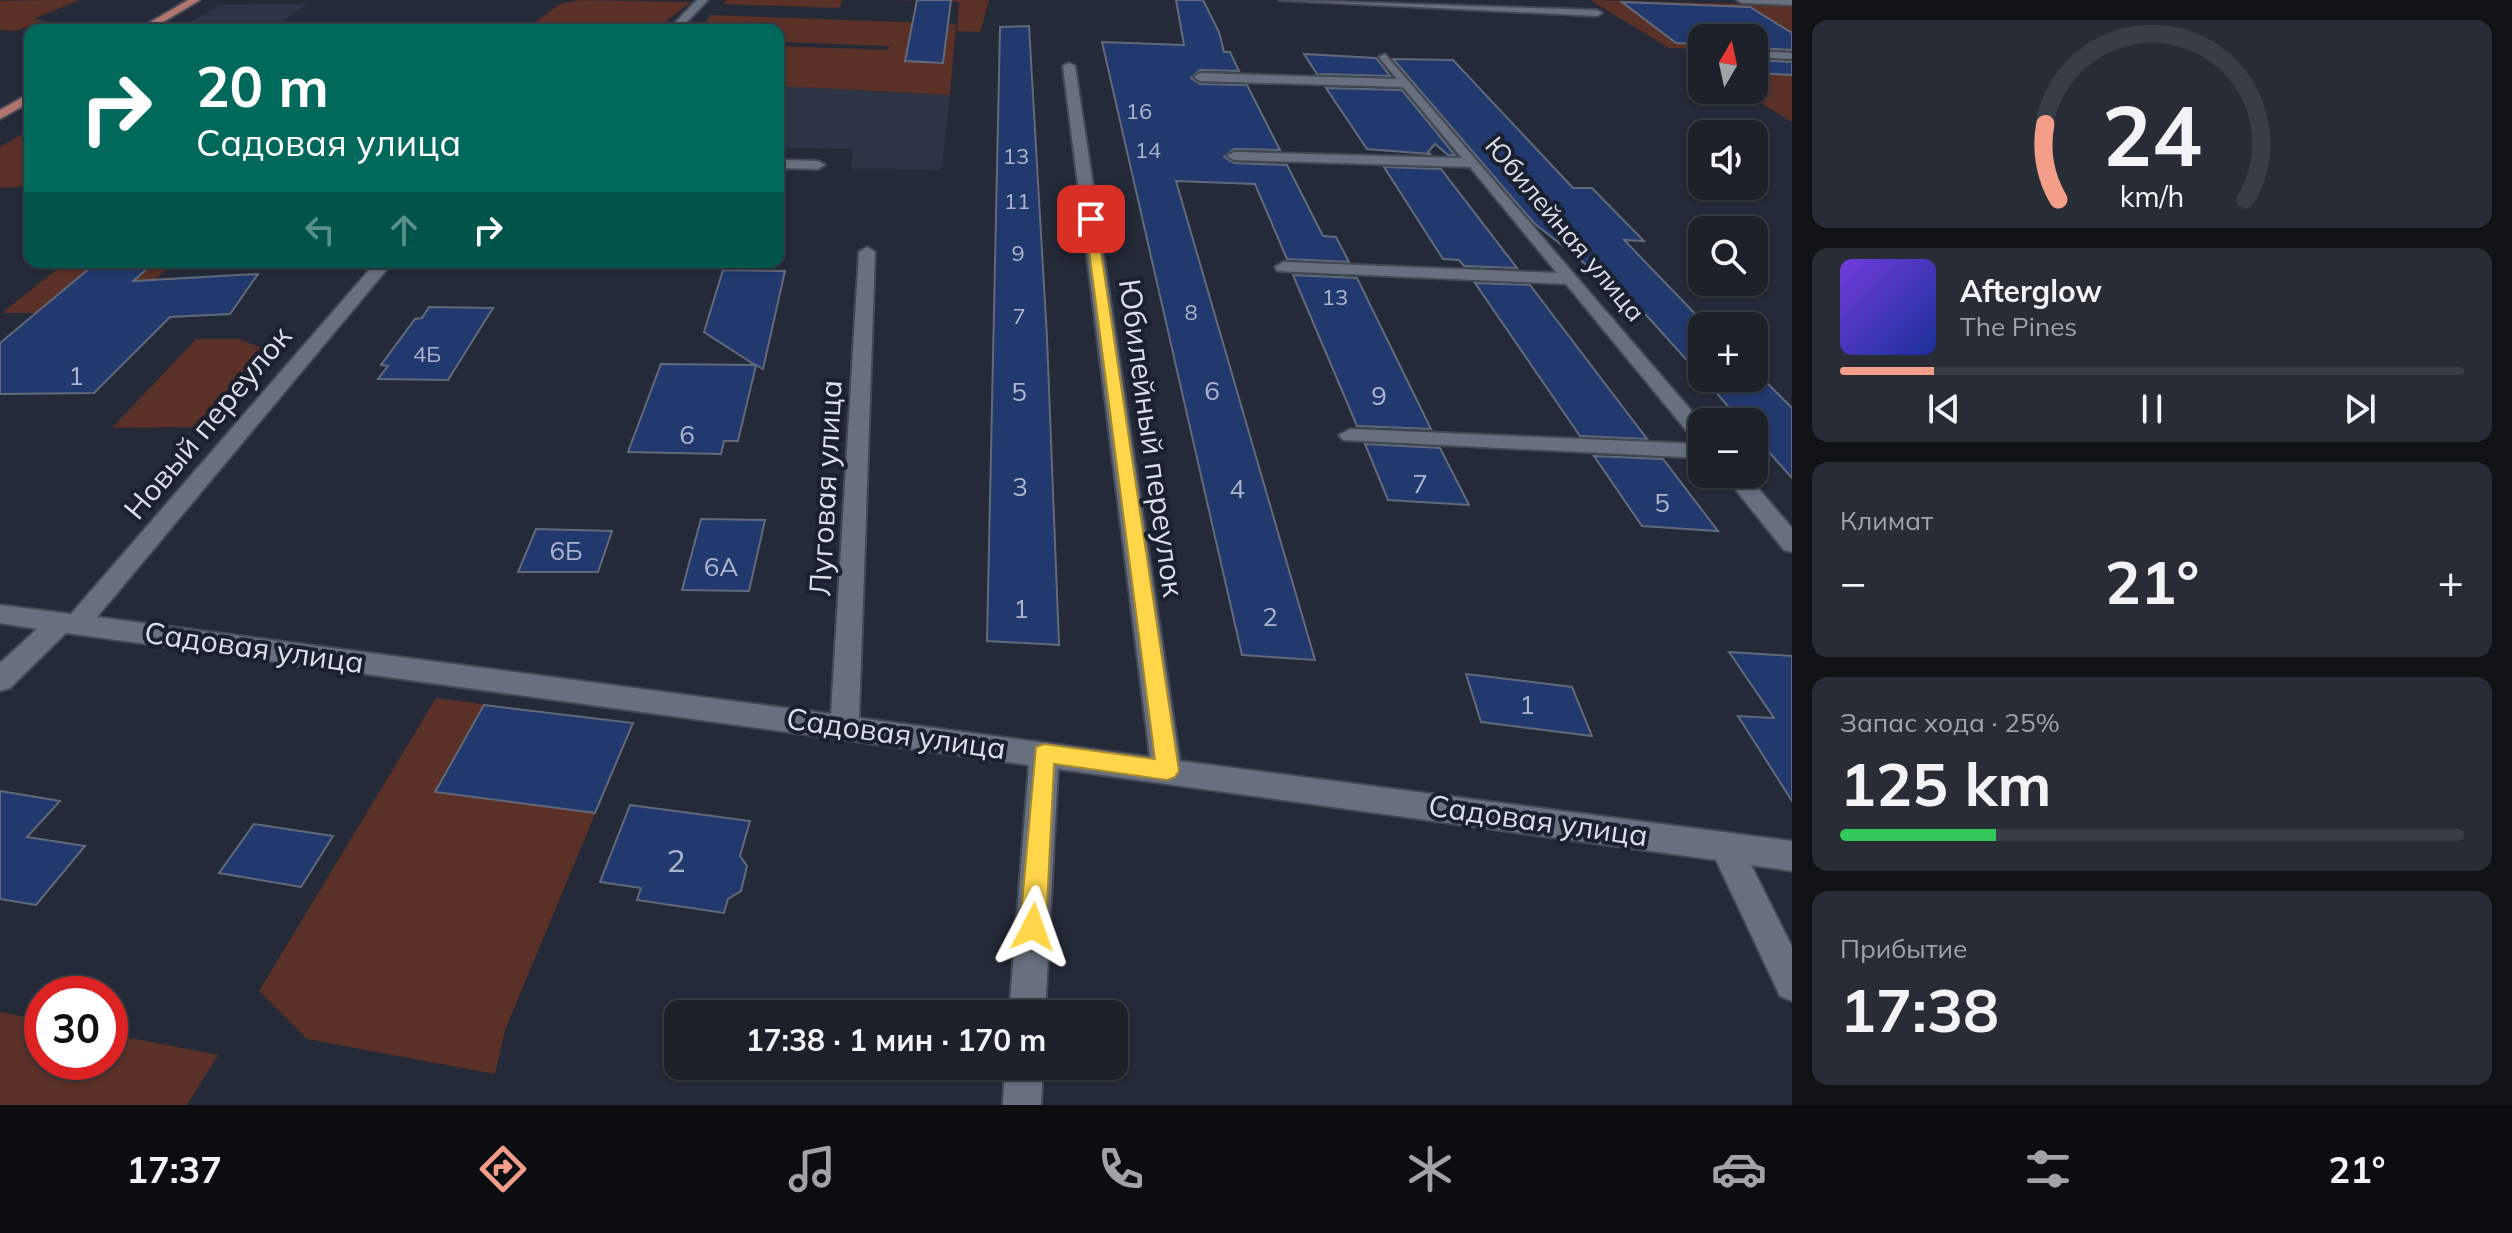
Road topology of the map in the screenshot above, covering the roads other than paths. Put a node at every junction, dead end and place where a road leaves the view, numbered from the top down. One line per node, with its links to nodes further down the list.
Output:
1 (195, 0): 7 (main road)
2 (703, 0): 8 (street)
3 (1284, 0): 4 (street)
4 (1576, 0)
5 (1742, 0): 6 (street)
6 (1792, 2)
7 (153, 24)
8 (679, 24)
9 (1768, 55): 10 (street)
10 (1792, 56)
11 (1385, 57): 14 (street, Юбилейная улица)
12 (1069, 66): 35 (street, Юбилейный переулок)
13 (1200, 77): 14 (street)
14 (1407, 83): 18 (street, Юбилейная улица)
15 (24, 101): 16 (main road)
16 (0, 115)
17 (1234, 156): 18 (street)
18 (1474, 163): 24 (street, Юбилейная улица)
19 (784, 164): 20 (street)
20 (818, 165)
21 (867, 252): 33 (street, Луговая улица)
22 (1283, 267): 24 (street)
23 (380, 268): 31 (street, Новый переулок)
24 (1571, 279): 25 (street, Юбилейная улица)
25 (1688, 419)
26 (1350, 435): 27 (street)
27 (1688, 450)
28 (1746, 488): 29 (street)
29 (1792, 544)
30 (0, 614): 31 (street, Садовая улица)
31 (69, 623): 32 (street, Новый переулок); 33 (street, Садовая улица)
32 (0, 680)
33 (844, 727): 34 (street, Садовая улица)
34 (1044, 754): 35 (street, Садовая улица); 39 (street)
35 (1167, 771): 36 (street, Садовая улица)
36 (1726, 847): 37 (street, Садовая улица); 38 (street)
37 (1792, 856)
38 (1792, 984)
39 (1028, 1000)
40 (1023, 1080): 41 (street)
41 (1022, 1105)

